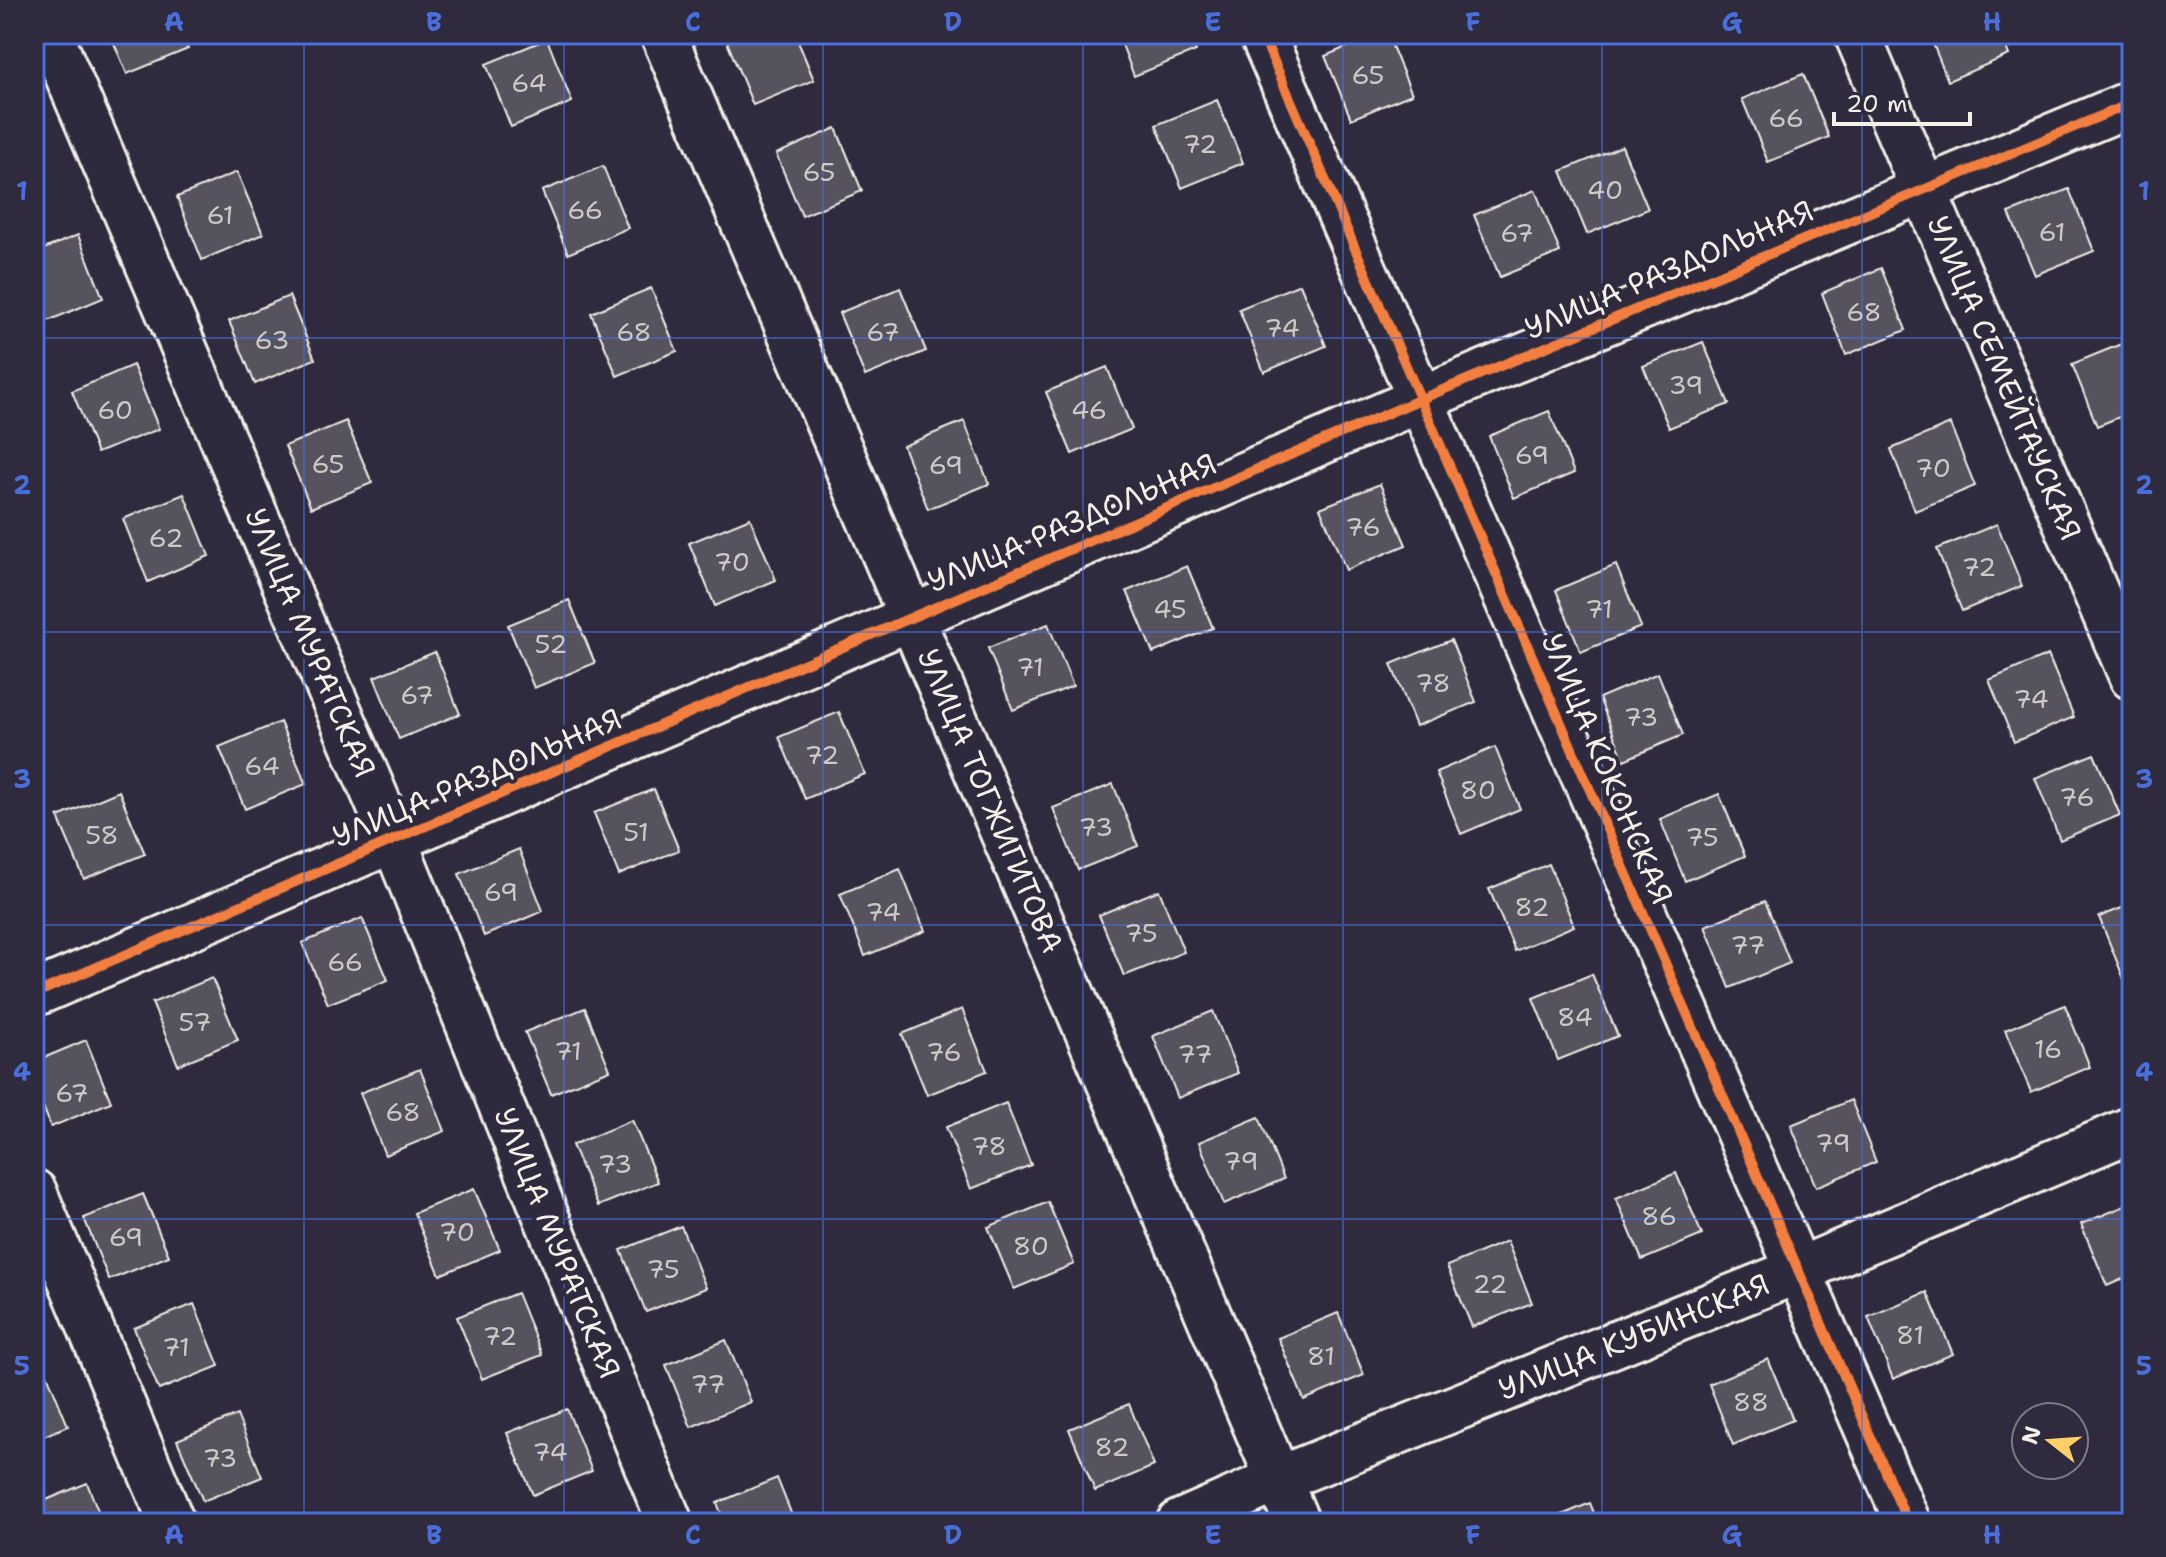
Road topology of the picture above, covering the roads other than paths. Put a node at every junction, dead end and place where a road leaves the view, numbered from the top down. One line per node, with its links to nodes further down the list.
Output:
1 (50, 34): 10 (street, УЛИЦА МУРАТСКАЯ)
2 (663, 34): 8 (street, УЛИЦА ТОГЖИГИТОВА)
3 (1262, 34): 7 (street, УЛИЦА КОКОНСКАЯ)
4 (1857, 34): 6 (street, УЛИЦА СЕМЕЙТАУСКАЯ)
5 (2132, 103): 6 (street, УЛИЦА РАЗДОЛЬНАЯ)
6 (1923, 190): 7 (street, УЛИЦА РАЗДОЛЬНАЯ); 9 (street, УЛИЦА СЕМЕЙТАУСКАЯ)
7 (1421, 399): 8 (street, УЛИЦА РАЗДОЛЬНАЯ); 14 (street, УЛИЦА КОКОНСКАЯ)
8 (912, 618): 10 (street, УЛИЦА РАЗДОЛЬНАЯ); 15 (street, УЛИЦА ТОГЖИГИТОВА)
9 (2132, 677)
10 (394, 840): 11 (street, УЛИЦА РАЗДОЛЬНАЯ); 17 (street, УЛИЦА МУРАТСКАЯ)
11 (34, 994)
12 (2132, 1129): 14 (street, УЛИЦА КУБИНСКАЯ)
13 (34, 1192): 16 (street)
14 (1797, 1271): 15 (street, УЛИЦА КУБИНСКАЯ); 20 (street, УЛИЦА КОКОНСКАЯ)
15 (1279, 1479): 18 (street, УЛИЦА КУБИНСКАЯ); 19 (street, УЛИЦА ТОГЖИГИТОВА)
16 (172, 1523)
17 (670, 1523)
18 (1179, 1523)
19 (1297, 1523)
20 (1908, 1523)

